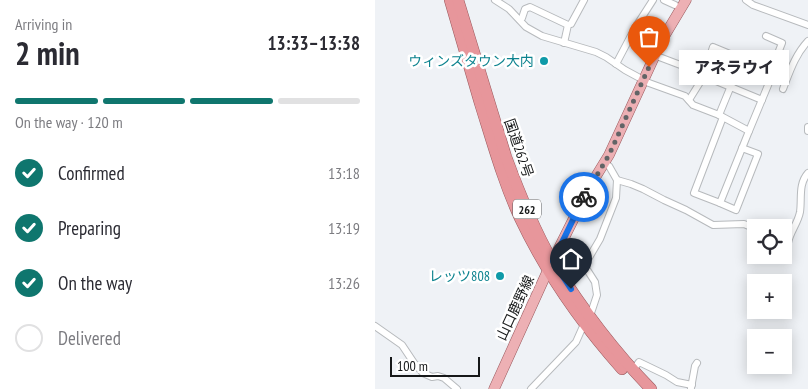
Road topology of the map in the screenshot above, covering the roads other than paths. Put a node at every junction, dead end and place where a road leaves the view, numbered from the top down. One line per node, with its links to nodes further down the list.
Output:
1 (450, 0): 40 (highway, 国道262号 / 262)
2 (458, 0): 40 (highway, 国道262号 / 262)
3 (495, 0): 10 (street)
4 (584, 0): 11 (street)
5 (653, 0): 13 (street)
6 (664, 0): 9 (street)
7 (687, 0): 15 (main road, 山口鹿野線)
8 (745, 0): 12 (street)
9 (675, 5)
10 (520, 20): 11 (street); 17 (street)
11 (568, 25): 17 (street)
12 (808, 25)
13 (635, 28): 15 (street); 20 (street)
14 (766, 36): 22 (street)
15 (661, 40): 18 (main road, 山口鹿野線)
16 (808, 41): 26 (street)
17 (564, 43): 20 (street)
18 (654, 55): 21 (street); 24 (main road, 山口鹿野線)
19 (743, 60): 22 (street); 23 (street); 25 (street)
20 (616, 64): 24 (street)
21 (691, 68)
22 (771, 71): 28 (street)
23 (704, 76): 25 (street); 27 (street)
24 (643, 79): 27 (street); 34 (main road, 山口鹿野線)
25 (731, 87): 28 (street); 29 (street)
26 (783, 89)
27 (689, 100): 29 (street)
28 (762, 100): 31 (street)
29 (721, 116): 31 (street); 37 (street)
30 (808, 127): 32 (street)
31 (749, 131): 33 (street)
32 (808, 131)
33 (742, 148): 37 (street); 37 (street)
34 (603, 164): 36 (street); 40 (main road, 山口鹿野線)
35 (808, 173): 39 (street)
36 (617, 180): 38 (street); 41 (street)
37 (720, 203)
38 (747, 225)
39 (792, 232)
40 (550, 265): 41 (highway, 国道262号 / 262); 47 (main road, 山口鹿野線)
41 (587, 320): 44 (highway, 国道262号 / 262); 48 (street); 49 (highway, 国道262号 / 262)
42 (375, 326): 46 (street)
43 (697, 363): 45 (street)
44 (633, 370): 45 (street); 50 (highway, 国道262号 / 262)
45 (692, 387)
46 (457, 389)
47 (494, 389)
48 (531, 389)
49 (640, 389)
50 (651, 389)

